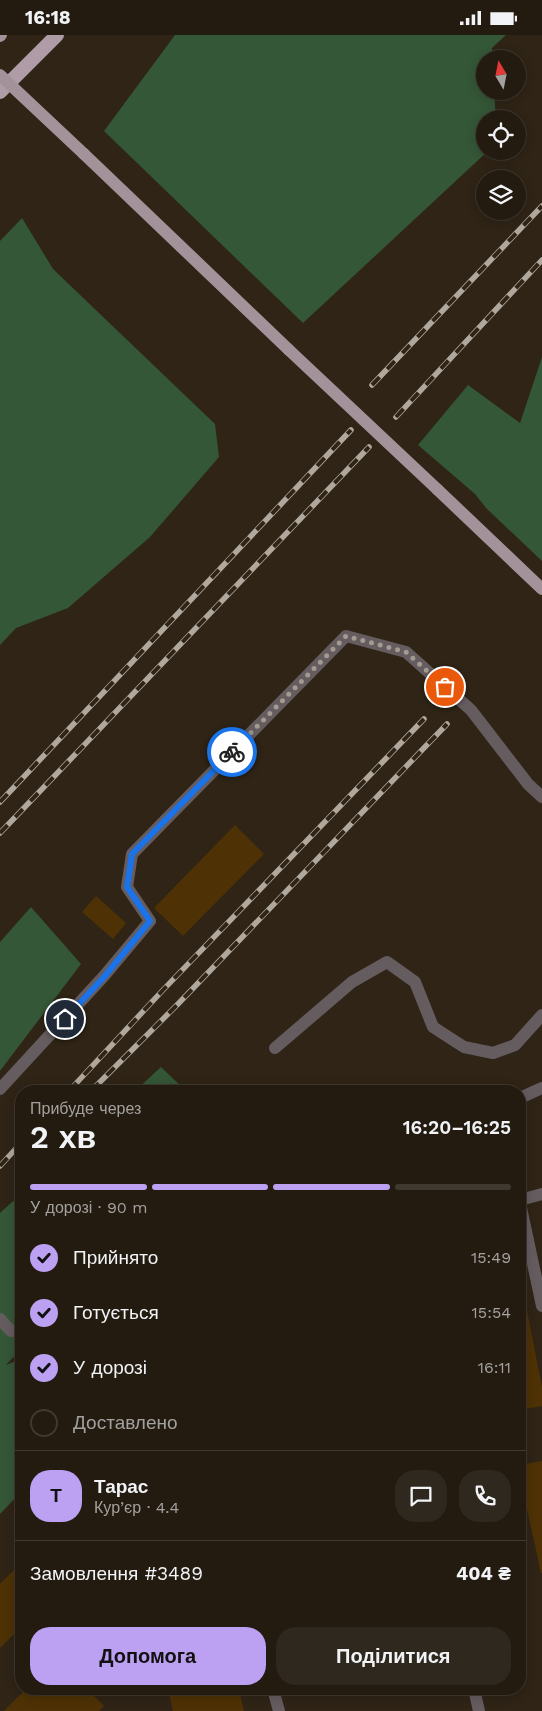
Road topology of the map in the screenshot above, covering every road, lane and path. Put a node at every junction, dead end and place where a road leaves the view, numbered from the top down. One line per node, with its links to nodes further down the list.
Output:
1 (57, 35): 3 (highway)
2 (0, 75): 4 (main road, bridge)
3 (0, 92)
4 (542, 589)
5 (542, 797): 9 (lane)
6 (542, 1015): 7 (lane)
7 (275, 1048)
8 (542, 1088): 10 (lane)
9 (0, 1089)
10 (526, 1095)
11 (542, 1195): 12 (lane)
12 (526, 1200)
13 (526, 1230): 14 (lane)
14 (542, 1305)
15 (0, 1319): 16 (lane)
16 (15, 1331)
17 (275, 1695): 19 (lane)
18 (475, 1695): 20 (lane)
19 (279, 1711)
20 (479, 1711)

